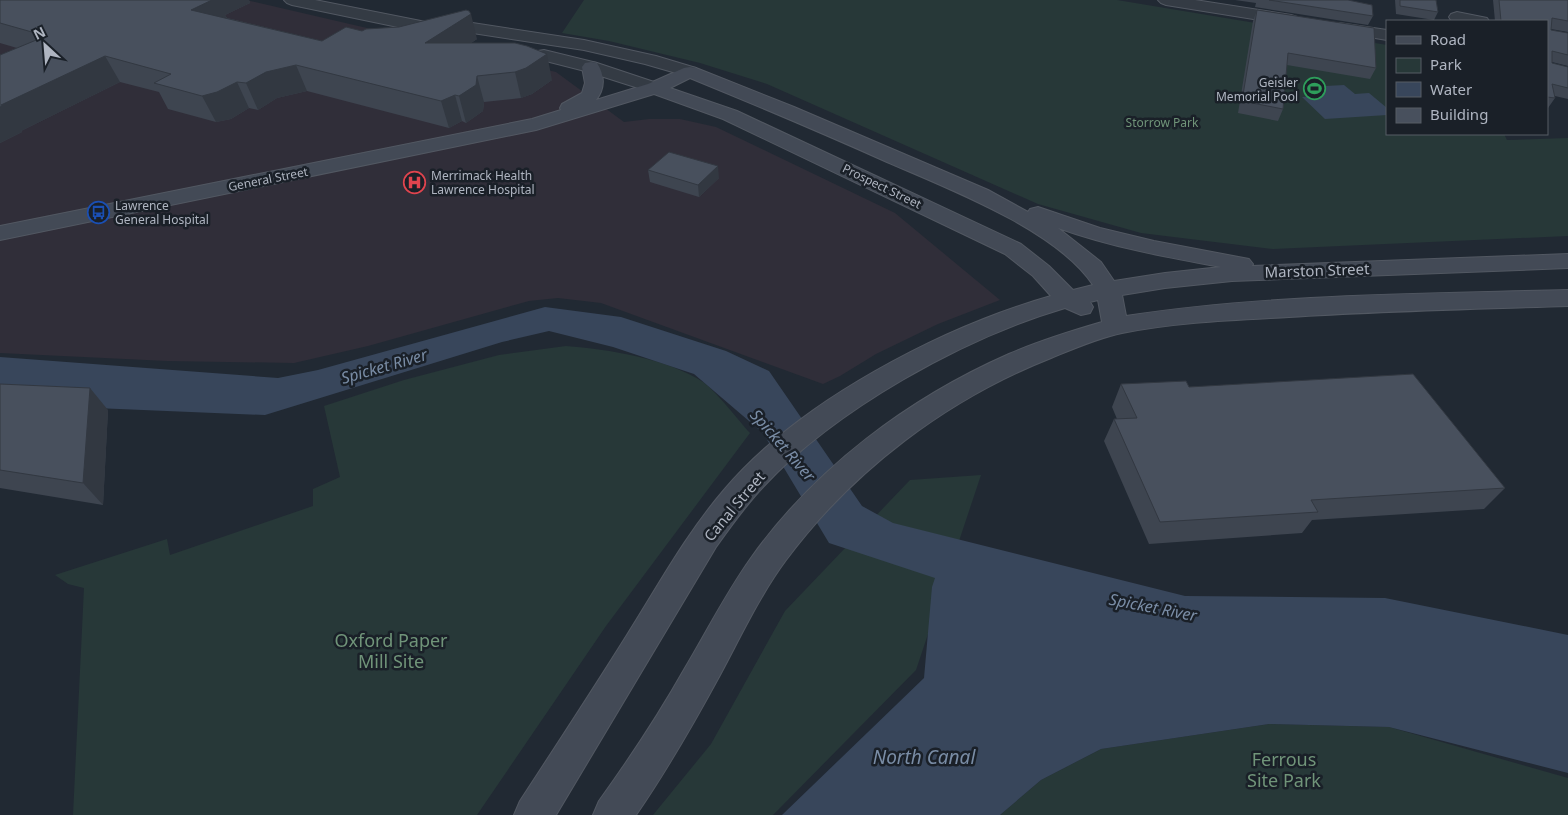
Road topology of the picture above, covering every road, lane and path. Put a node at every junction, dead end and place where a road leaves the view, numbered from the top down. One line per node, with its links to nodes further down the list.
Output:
1 (292, 0): 7 (street, Prospect Street)
2 (1166, 0): 5 (street)
3 (1456, 0): 4 (street)
4 (1457, 19)
5 (1306, 22)
6 (1324, 25): 8 (street)
7 (441, 30): 9 (street, Prospect Street); 10 (street, Prospect Street)
8 (1386, 35)
9 (591, 67): 12 (street, Prospect Street); 14 (main road)
10 (690, 72): 11 (main road, Prospect Street); 12 (main road, General Street)
11 (712, 80): 13 (main road, General Street); 15 (main road, Prospect Street)
12 (654, 88): 13 (main road, Prospect Street); 14 (main road, General Street)
13 (679, 97): 14 (main road, General Street); 21 (main road, Prospect Street)
14 (536, 124): 16 (main road, General Street)
15 (980, 195): 18 (main road, Prospect Street); 19 (main road, Prospect Street)
16 (0, 233)
17 (1568, 261): 18 (main road, Marston Street)
18 (1285, 271): 19 (main road, Marston Street)
19 (1109, 291): 21 (main road, Marston Street); 22 (main road, Prospect Street)
20 (1568, 298): 22 (main road)
21 (1067, 299): 22 (main road, Prospect Street); 23 (main road, Canal Street)
22 (1116, 326): 24 (main road)
23 (534, 815)
24 (613, 815)

